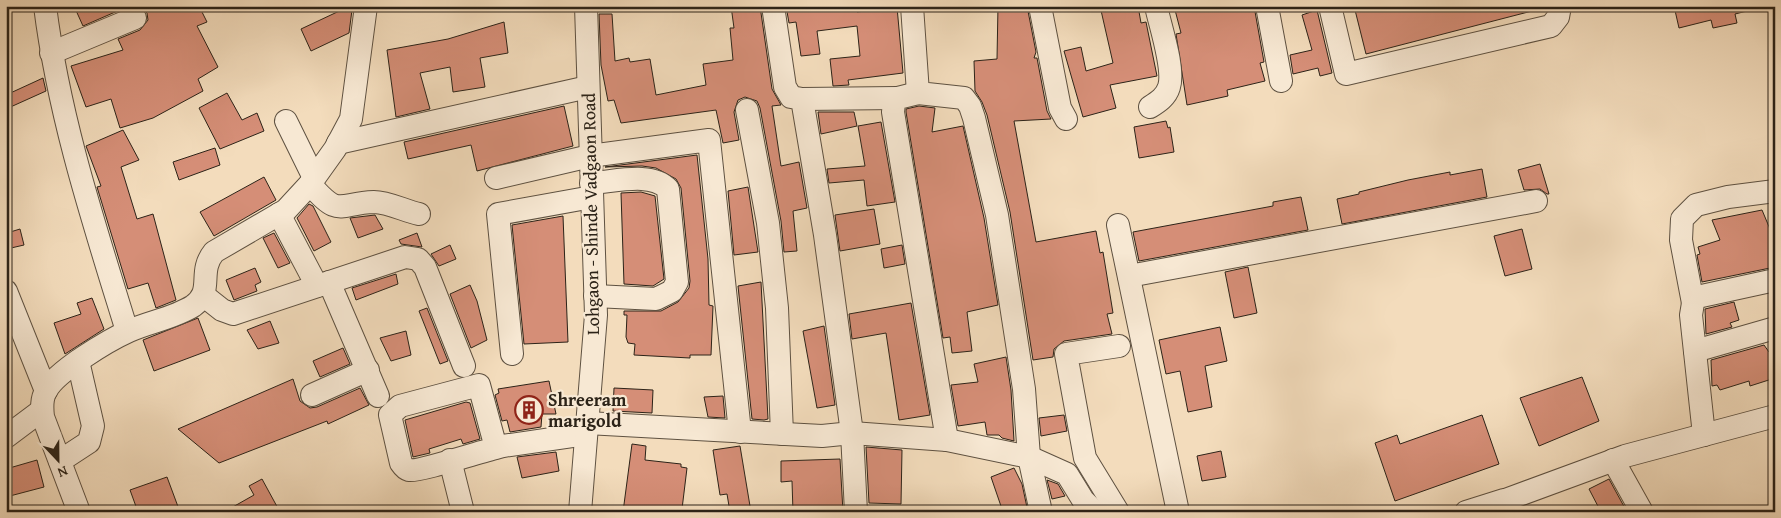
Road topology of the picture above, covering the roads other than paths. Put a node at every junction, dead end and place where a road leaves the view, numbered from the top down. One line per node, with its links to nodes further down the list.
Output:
1 (45, 6): 12 (street)
2 (366, 6): 21 (street)
3 (586, 6): 14 (street, Lohgaon - Shinde Vadgaon Road)
4 (774, 6): 16 (street)
5 (912, 6): 15 (street)
6 (1040, 6): 19 (street)
7 (1156, 6): 17 (street)
8 (1267, 6): 13 (street)
9 (1330, 6): 10 (street)
10 (1560, 6)
11 (135, 18): 12 (street)
12 (51, 53): 39 (street)
13 (1281, 81)
14 (588, 88): 21 (street); 22 (street, Lohgaon - Shinde Vadgaon Road)
15 (908, 95): 16 (street); 56 (street); 58 (street)
16 (802, 99): 52 (street)
17 (1150, 107)
18 (748, 110): 53 (street)
19 (1066, 119)
20 (286, 121): 24 (street)
21 (338, 143): 24 (street)
22 (590, 156): 23 (street); 25 (street, Lohgaon - Shinde Vadgaon Road); 51 (street)
23 (496, 178)
24 (312, 181): 28 (street); 29 (street)
25 (591, 190): 36 (street, Lohgaon - Shinde Vadgaon Road); 36 (street); 42 (street)
26 (1775, 191): 37 (street)
27 (1536, 201): 31 (street)
28 (279, 214): 33 (street); 35 (street)
29 (419, 214)
30 (1118, 225): 31 (street)
31 (1130, 276): 70 (street)
32 (1775, 280): 37 (street)
33 (323, 284): 35 (street); 44 (street); 45 (street)
34 (6, 291): 48 (street)
35 (204, 295): 39 (street)
36 (595, 296): 50 (street, Lohgaon - Shinde Vadgaon Road)
37 (1692, 304): 41 (street)
38 (1775, 328): 41 (street)
39 (128, 332): 43 (street)
40 (1119, 346): 69 (street)
41 (1695, 351): 54 (street)
42 (512, 354)
43 (78, 361): 48 (street); 61 (street)
44 (464, 366)
45 (368, 370): 46 (street); 47 (street)
46 (312, 395)
47 (378, 396)
48 (44, 400): 55 (street); 61 (street)
49 (1775, 416): 54 (street)
50 (587, 429): 51 (street); 57 (street); 65 (street, Lohgaon - Shinde Vadgaon Road)
51 (740, 432): 53 (street)
52 (852, 433): 53 (street); 56 (street); 66 (street)
53 (782, 434)
54 (1704, 435): 60 (street)
55 (6, 438)
56 (947, 440): 58 (street)
57 (496, 448): 59 (street); 59 (street)
58 (1029, 457): 67 (street); 68 (street)
59 (450, 460): 64 (street)
60 (1613, 460): 62 (street); 72 (street)
61 (60, 461): 63 (street)
62 (1500, 505): 71 (street)
63 (79, 512)
64 (463, 512)
65 (580, 512)
66 (856, 512)
67 (1041, 512)
68 (1095, 512)
69 (1118, 512)
70 (1178, 512)
71 (1466, 512)
72 (1642, 512)

